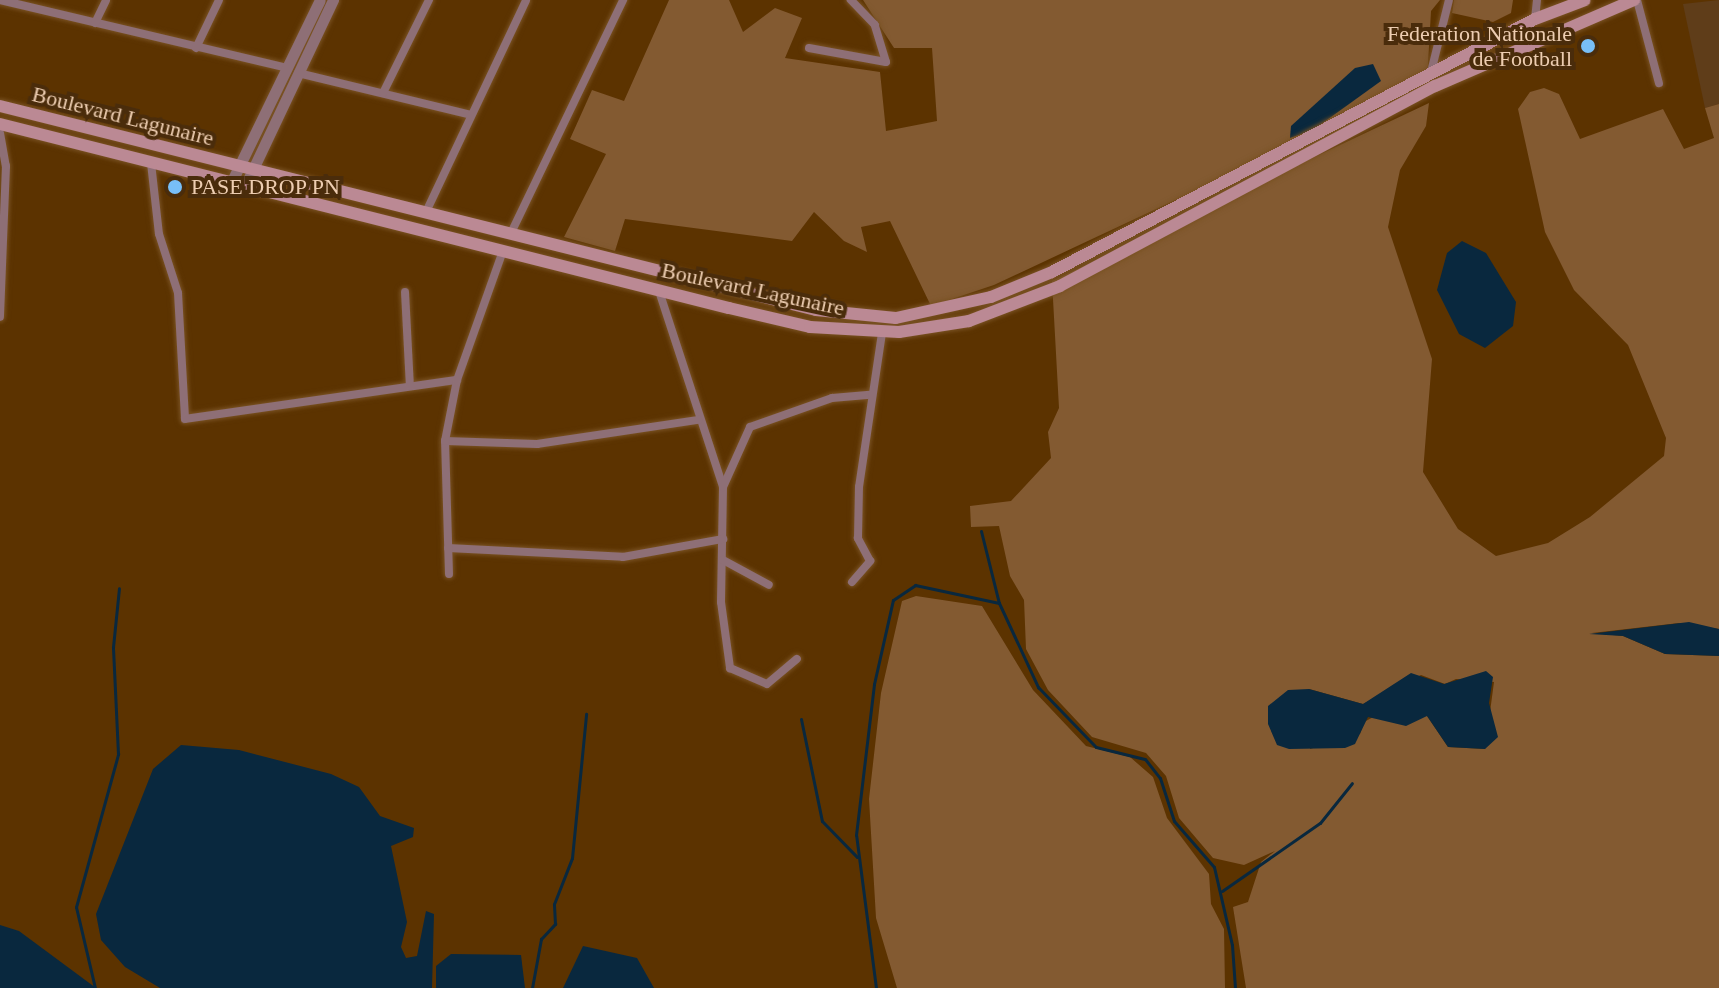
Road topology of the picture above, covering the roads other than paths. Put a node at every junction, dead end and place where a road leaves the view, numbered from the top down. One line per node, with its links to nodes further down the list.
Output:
1 (0, 0): 14 (street)
2 (106, 0): 16 (street)
3 (219, 0): 17 (street)
4 (320, 0): 19 (street)
5 (333, 0): 19 (street)
6 (429, 0): 22 (street)
7 (526, 0): 24 (street)
8 (623, 0): 33 (street)
9 (851, 0): 18 (street)
10 (1449, 0): 20 (street)
11 (1537, 0): 15 (street)
12 (1585, 0): 15 (main road, Boulevard Lagunaire)
13 (1636, 0): 21 (street); 38 (main road, Boulevard Lagunaire)
14 (11, 1): 16 (street)
15 (1535, 19): 20 (main road, Boulevard Lagunaire)
16 (95, 23): 17 (street)
17 (196, 48): 19 (street)
18 (809, 48)
19 (292, 71): 22 (street); 28 (street); 29 (street)
20 (1431, 72): 33 (main road, Boulevard Lagunaire)
21 (1659, 83)
22 (383, 93): 24 (street)
23 (0, 106): 28 (main road, Boulevard Lagunaire)
24 (471, 115): 32 (street)
25 (0, 124): 27 (main road, Boulevard Lagunaire)
26 (0, 133): 37 (street)
27 (151, 163): 30 (main road, Boulevard Lagunaire); 40 (street)
28 (240, 165): 29 (main road, Boulevard Lagunaire); 30 (street)
29 (253, 168): 31 (street); 32 (main road, Boulevard Lagunaire)
30 (231, 183): 31 (main road, Boulevard Lagunaire)
31 (245, 186): 34 (main road, Boulevard Lagunaire)
32 (426, 212): 33 (main road, Boulevard Lagunaire)
33 (511, 233)
34 (503, 251): 35 (main road, Boulevard Lagunaire); 39 (street)
35 (659, 291): 38 (main road, Boulevard Lagunaire); 42 (street)
36 (405, 292): 40 (street)
37 (0, 317)
38 (882, 333): 41 (street)
39 (457, 380): 40 (street); 43 (street)
40 (410, 386)
41 (870, 395): 44 (street); 49 (street)
42 (698, 420): 43 (street); 44 (street)
43 (445, 441): 46 (street)
44 (723, 487): 45 (street)
45 (723, 539): 46 (street); 47 (street)
46 (448, 548): 48 (street)
47 (723, 560): 50 (street); 51 (street)
48 (449, 574)
49 (852, 582)
50 (769, 585)
51 (797, 659)

